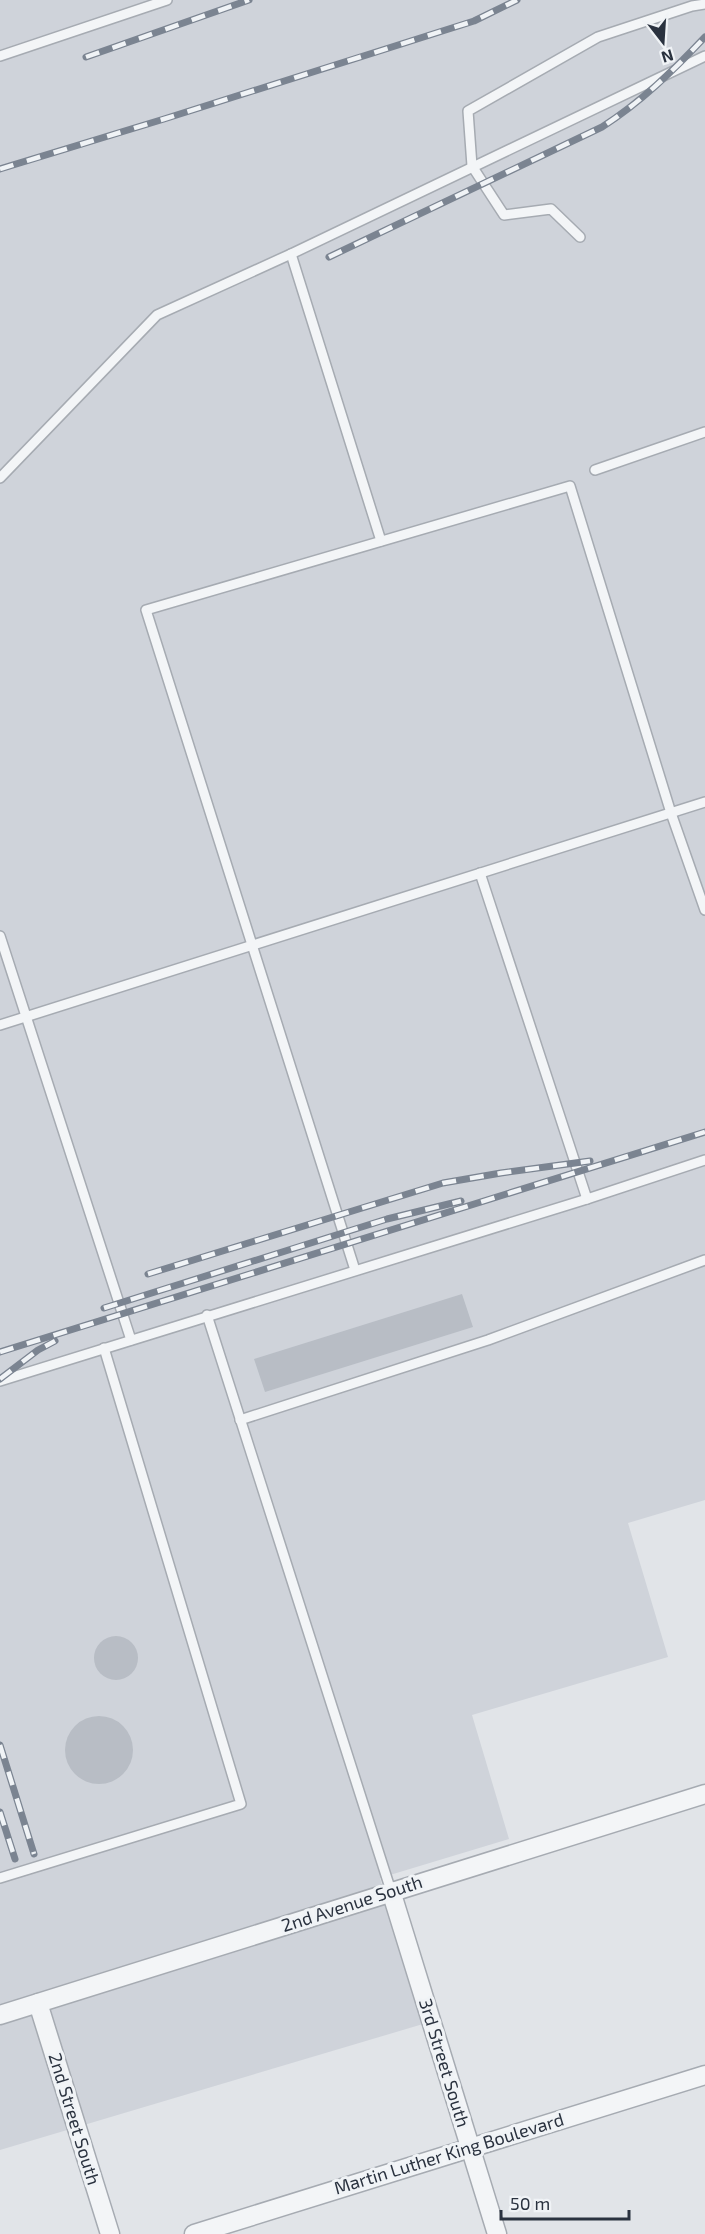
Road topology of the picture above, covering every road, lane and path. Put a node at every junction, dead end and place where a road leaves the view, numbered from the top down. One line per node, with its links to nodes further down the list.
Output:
1 (167, 0): 3 (lane)
2 (705, 3): 5 (lane)
3 (0, 56)
4 (705, 56): 5 (lane)
5 (472, 166): 6 (lane); 7 (lane)
6 (580, 237)
7 (291, 254): 10 (lane); 11 (lane)
8 (705, 432): 9 (lane)
9 (595, 470)
10 (0, 478)
11 (381, 542): 13 (lane); 17 (lane)
12 (705, 802): 13 (lane)
13 (671, 813): 14 (lane); 15 (lane)
14 (480, 873): 17 (lane); 21 (lane)
15 (705, 910)
16 (0, 936): 18 (lane)
17 (252, 945): 18 (lane); 23 (lane)
18 (25, 1017): 19 (lane); 25 (lane)
19 (0, 1025)
20 (705, 1160): 21 (lane)
21 (587, 1199): 23 (lane)
22 (705, 1260): 28 (lane)
23 (355, 1270): 24 (lane)
24 (207, 1315): 25 (lane); 28 (lane)
25 (131, 1340): 26 (lane)
26 (104, 1348): 27 (lane); 30 (lane)
27 (0, 1381)
28 (240, 1420): 31 (lane)
29 (705, 1794): 31 (street, 2nd Avenue South)
30 (0, 1878)
31 (391, 1891): 32 (street, 2nd Avenue South); 35 (street, 3rd Street South)
32 (38, 2003): 33 (street, 2nd Avenue South); 36 (street, 2nd Street South)
33 (0, 2015)
34 (705, 2075): 35 (street, Martin Luther King Boulevard)
35 (471, 2148): 37 (street, Martin Luther King Boulevard); 38 (street, 3rd Street South)
36 (110, 2234)
37 (194, 2234)
38 (497, 2234)

